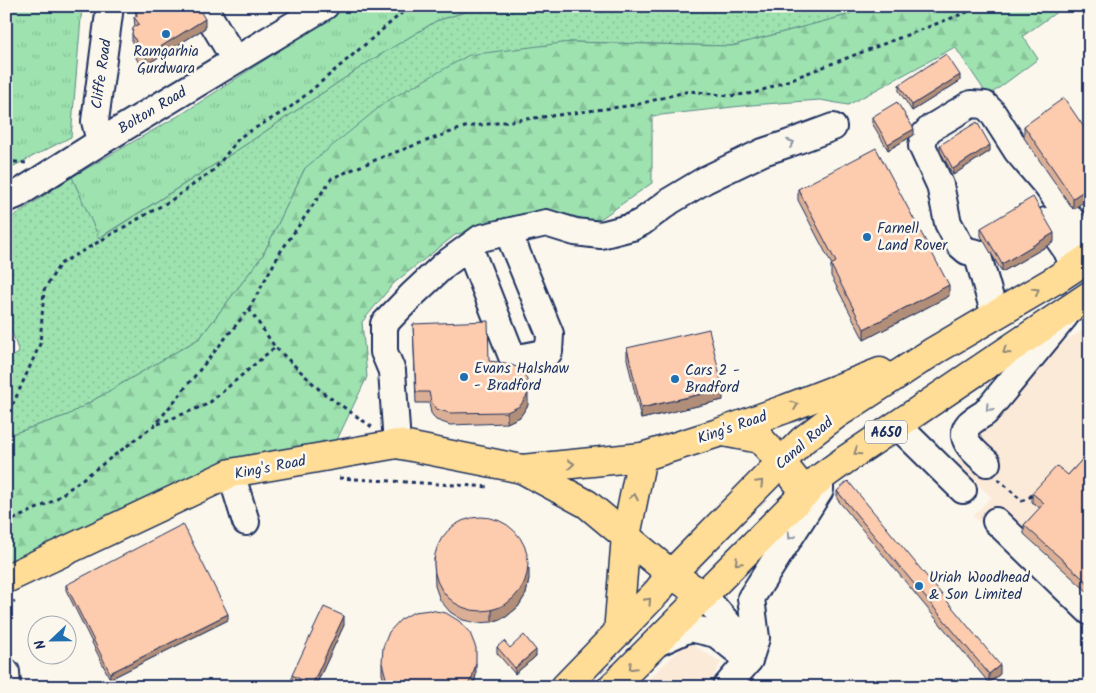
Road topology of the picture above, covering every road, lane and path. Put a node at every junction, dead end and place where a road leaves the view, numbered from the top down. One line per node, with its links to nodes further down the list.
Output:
1 (110, 6): 8 (street, Cliffe Road)
2 (202, 6): 6 (street)
3 (325, 6): 6 (street, Bolton Road)
4 (410, 6): 21 (path)
5 (983, 6): 17 (path)
6 (235, 60): 8 (street, Bolton Road)
7 (833, 127): 13 (street, one-way to 7)
8 (100, 142): 11 (street, Bolton Road)
9 (29, 163): 10 (path)
10 (22, 167)
11 (6, 200)
12 (1046, 221): 15 (street)
13 (508, 232): 14 (street); 14 (street)
14 (469, 247): 27 (street)
15 (1084, 256): 18 (main road, Canal Road / A650, one-way to 15); 18 (street)
16 (1083, 299): 23 (main road, A650, one-way to 23); 30 (street, one-way to 30)
17 (249, 309): 19 (path); 22 (path)
18 (995, 315): 20 (main road, Canal Road / A650)
19 (274, 347): 22 (path); 27 (path)
20 (934, 351): 25 (main road, King's Road, one-way to 20); 29 (main road, Canal Road / A650)
21 (6, 410)
22 (156, 425): 39 (path)
23 (897, 425): 34 (main road, A650, one-way to 34); 36 (street)
24 (1090, 428): 26 (path)
25 (722, 432): 28 (main road, King's Road); 29 (main road)
26 (1090, 434)
27 (397, 442): 31 (main road, King's Road); 32 (main road, King's Road)
28 (642, 457): 31 (main road, King's Road, one-way to 28); 40 (main road, one-way to 28)
29 (781, 462): 34 (main road); 41 (main road, Canal Road / A650, one-way to 29)
30 (987, 463)
31 (522, 469): 40 (main road, King's Road)
32 (232, 473): 38 (street); 42 (main road, King's Road)
33 (335, 478): 35 (path)
34 (813, 486): 43 (main road, A650, one-way to 43); 48 (street, one-way to 48)
35 (499, 488)
36 (963, 490)
37 (996, 521): 45 (street)
38 (246, 522)
39 (6, 523)
40 (626, 536): 41 (main road, King's Road); 46 (main road)
41 (671, 574): 43 (main road, King's Road); 46 (main road, Canal Road / A650, one-way to 41)
42 (11, 590): 44 (path)
43 (704, 596): 47 (main road, A650); 48 (street)
44 (6, 605)
45 (1090, 612)
46 (618, 633): 51 (main road, Canal Road / A650)
47 (654, 644): 48 (street); 52 (main road, A650, one-way to 52)
48 (749, 660): 53 (street)
49 (6, 672): 50 (street)
50 (7, 687)
51 (566, 687)
52 (612, 687)
53 (726, 687)

